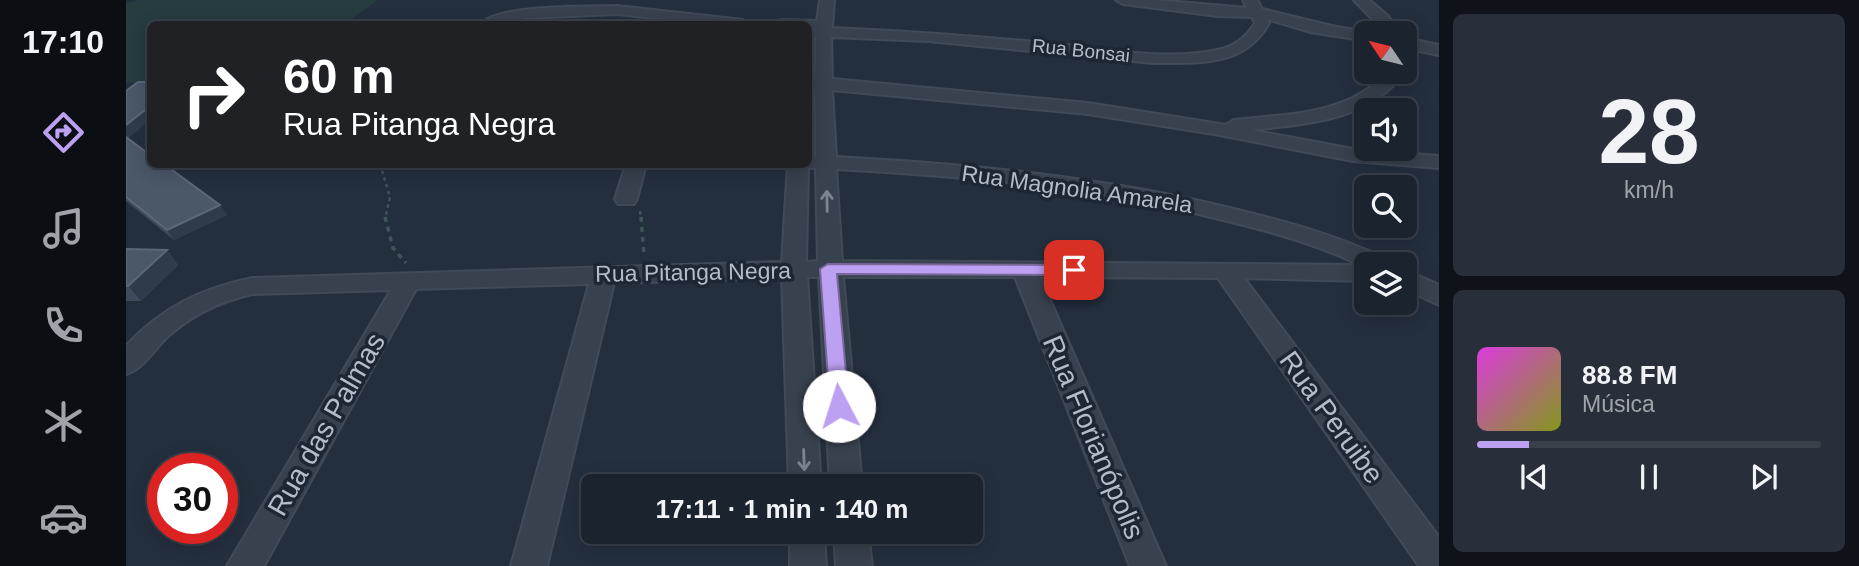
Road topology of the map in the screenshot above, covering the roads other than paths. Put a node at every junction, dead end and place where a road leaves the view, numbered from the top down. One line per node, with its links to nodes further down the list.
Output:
1 (827, 0): 11 (street)
2 (1123, 0): 6 (street)
3 (1250, 0): 6 (street)
4 (1361, 0): 10 (street)
5 (620, 5): 7 (street); 8 (street); 9 (street)
6 (1260, 18): 11 (street, Rua Bonsai); 12 (street)
7 (494, 21)
8 (610, 21)
9 (690, 21)
10 (1384, 21)
11 (819, 30): 16 (street)
12 (1354, 34)
13 (1418, 46): 14 (street)
14 (1439, 50)
15 (1385, 84): 17 (street)
16 (816, 89): 17 (street); 18 (street)
17 (1216, 128): 19 (street)
18 (817, 162): 23 (street, Rua Magnolia Amarela); 24 (street, one-way to 18)
19 (1439, 162)
20 (635, 168): 22 (street)
21 (798, 168): 25 (street)
22 (626, 199)
23 (1354, 254)
24 (828, 269): 25 (street, Rua Pitanga Negra); 26 (street, Rua Pitanga Negra); 33 (street)
25 (794, 270): 28 (street, Rua Pitanga Negra); 34 (street)
26 (1024, 270): 27 (street, Rua Pitanga Negra); 45 (street, Rua Florianópolis)
27 (1225, 270): 29 (street, Rua Pitanga Negra); 40 (street, Rua Peruibe)
28 (604, 274): 30 (street, Rua Pitanga Negra); 42 (street)
29 (1354, 274)
30 (407, 283): 35 (street, Rua Pitanga Negra); 41 (street, Rua das Palmas)
31 (1417, 284): 32 (street)
32 (1439, 296)
33 (834, 353): 34 (street); 37 (street)
34 (799, 354): 36 (street, one-way to 36)
35 (126, 364)
36 (804, 474)
37 (845, 474)
38 (807, 544): 43 (street)
39 (851, 544): 44 (street)
40 (1439, 565)
41 (245, 566)
42 (529, 566)
43 (808, 566)
44 (854, 566)
45 (1148, 566)

